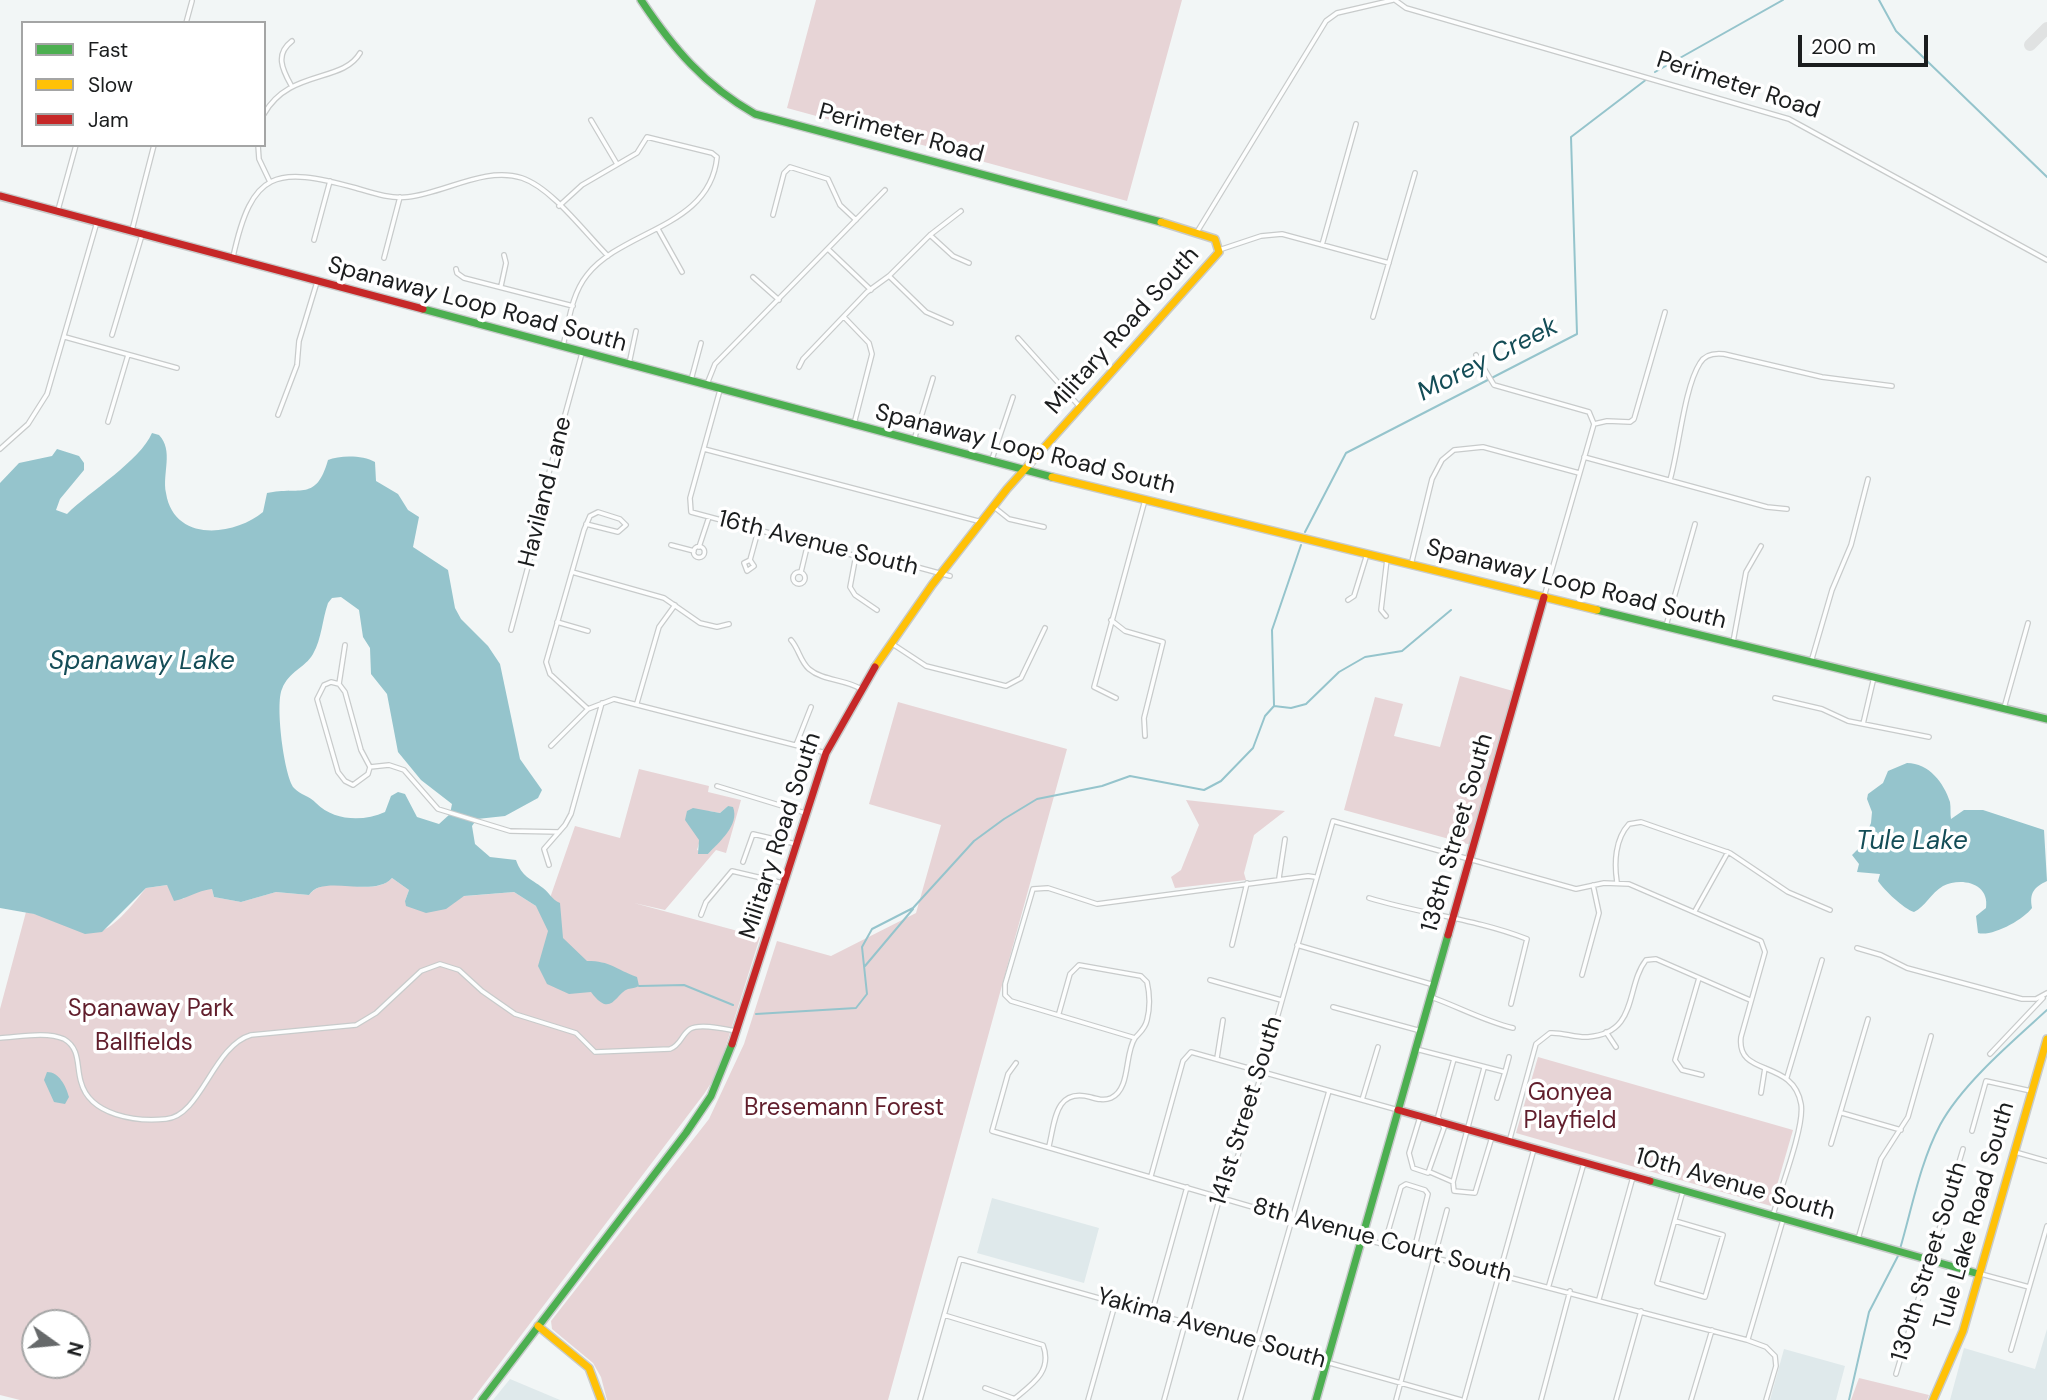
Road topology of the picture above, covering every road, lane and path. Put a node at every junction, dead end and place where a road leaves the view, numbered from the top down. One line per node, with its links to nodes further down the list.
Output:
1 (642, 0): 29 (main road, Perimeter Road)
2 (1394, 0): 29 (street, Perimeter Road); 40 (street, Perimeter Road)
3 (192, 1): 4 (street)
4 (187, 21)
5 (292, 41): 7 (street)
6 (360, 53): 7 (street)
7 (291, 85): 8 (street)
8 (266, 111)
9 (591, 120): 14 (street)
10 (1356, 124): 33 (street)
11 (75, 147): 23 (street)
12 (153, 147): 28 (street)
13 (258, 147): 17 (street)
14 (617, 164): 21 (street); 27 (street)
15 (1415, 173): 42 (street)
16 (330, 181): 17 (street); 20 (street); 32 (street)
17 (270, 182): 39 (street)
18 (885, 190): 25 (street)
19 (0, 196): 23 (main road, Spanaway Loop Road South)
20 (400, 197): 21 (street); 38 (street)
21 (559, 206): 37 (street)
22 (961, 211): 31 (street)
23 (57, 212): 26 (main road, Spanaway Loop Road South)
24 (773, 215): 25 (street)
25 (856, 220): 34 (street)
26 (97, 222): 28 (main road, Spanaway Loop Road South); 58 (street)
27 (657, 229): 37 (street); 44 (street)
28 (131, 232): 30 (main road, Spanaway Loop Road South)
29 (1197, 232): 35 (main road, Perimeter Road)
30 (142, 235): 39 (main road, Spanaway Loop Road South); 57 (street)
31 (930, 235): 41 (street); 46 (street)
32 (314, 240)
33 (1322, 245): 35 (street); 42 (street)
34 (828, 249): 49 (street); 50 (street)
35 (1219, 250): 74 (main road, Military Road South)
36 (504, 255): 48 (street)
37 (608, 256): 51 (street)
38 (384, 258)
39 (233, 259): 47 (main road, Spanaway Loop Road South)
40 (2047, 260)
41 (969, 263)
42 (1389, 264): 54 (street)
43 (456, 269): 48 (street)
44 (682, 272)
45 (753, 276): 50 (street)
46 (888, 276): 49 (street); 55 (street)
47 (317, 282): 61 (main road, Spanaway Loop Road South); 75 (street)
48 (501, 286): 51 (street)
49 (871, 290): 53 (street)
50 (779, 300): 70 (street)
51 (573, 306): 61 (street)
52 (1665, 312): 77 (street)
53 (844, 317): 66 (street); 78 (street)
54 (1373, 317)
55 (951, 323)
56 (636, 331): 65 (street)
57 (112, 335)
58 (65, 337): 63 (street); 80 (street)
59 (1018, 338): 74 (street)
60 (701, 343): 69 (street)
61 (562, 348): 62 (main road, Spanaway Loop Road South)
62 (582, 353): 65 (main road, Spanaway Loop Road South); 122 (street, Haviland Lane)
63 (128, 355): 67 (street); 76 (street)
64 (1476, 355): 77 (street)
65 (628, 366): 69 (main road, Spanaway Loop Road South)
66 (799, 366)
67 (177, 368)
68 (933, 378): 79 (street)
69 (690, 382): 70 (main road, Spanaway Loop Road South)
70 (706, 386): 72 (main road, Spanaway Loop Road South)
71 (1892, 386): 87 (street)
72 (720, 390): 78 (main road, Spanaway Loop Road South); 81 (street)
73 (1013, 397): 83 (street)
74 (1080, 407): 84 (main road, Military Road South)
75 (278, 415)
76 (108, 422)
77 (1594, 424): 82 (street, 138th Street South)
78 (853, 426): 79 (main road, Spanaway Loop Road South)
79 (913, 442): 83 (main road, Spanaway Loop Road South)
80 (0, 449)
81 (704, 449): 91 (street, 16th Avenue South); 92 (street)
82 (1584, 457): 85 (street, 138th Street South); 87 (street)
83 (991, 462): 84 (main road, Spanaway Loop Road South)
84 (1023, 470): 88 (main road, Spanaway Loop Road South); 89 (main road, Military Road South)
85 (1579, 473): 106 (street); 111 (street, 138th Street South)
86 (1868, 479): 128 (street)
87 (1670, 480): 90 (street)
88 (1145, 500): 102 (main road, Spanaway Loop Road South); 116 (street)
89 (992, 505): 92 (main road, Military Road South); 95 (street)
90 (1787, 509)
91 (709, 517): 96 (street, 16th Avenue South); 100 (street)
92 (978, 521): 109 (main road, Military Road South)
93 (586, 524): 93 (street); 107 (street)
94 (1695, 524): 120 (street)
95 (1044, 527)
96 (758, 531): 97 (street, 16th Avenue South); 105 (street)
97 (808, 543): 103 (street, 16th Avenue South); 108 (street)
98 (671, 545): 101 (street)
99 (1761, 546): 125 (street)
100 (699, 547): 101 (street); 101 (street)
101 (694, 551)
102 (1367, 554): 104 (main road, Spanaway Loop Road South); 112 (street)
103 (856, 555): 109 (street, 16th Avenue South); 114 (street)
104 (1387, 559): 106 (main road, Spanaway Loop Road South); 115 (street)
105 (750, 560)
106 (1411, 565): 111 (main road, Spanaway Loop Road South)
107 (572, 572): 113 (street); 117 (street)
108 (800, 572)
109 (939, 572): 110 (street, 16th Avenue South); 126 (main road, Military Road South)
110 (950, 576)
111 (1544, 597): 120 (main road, Spanaway Loop Road South); 153 (main road, 138th Street South)
112 (1348, 600)
113 (675, 604): 119 (street); 135 (street)
114 (877, 610)
115 (1386, 616)
116 (1111, 617): 132 (street); 141 (street)
117 (557, 622): 123 (street); 138 (street)
118 (2028, 623): 137 (street)
119 (729, 624)
120 (1667, 626): 125 (main road, Spanaway Loop Road South)
121 (1045, 628): 126 (street)
122 (511, 631)
123 (588, 631)
124 (791, 640): 131 (street)
125 (1733, 642): 128 (main road, Spanaway Loop Road South)
126 (891, 643): 131 (main road, Military Road South)
127 (345, 645): 130 (street)
128 (1811, 662): 129 (main road, Spanaway Loop Road South)
129 (1874, 677): 137 (main road, Spanaway Loop Road South); 140 (street)
130 (339, 684): 146 (street); 146 (street)
131 (861, 689): 145 (main road, Military Road South)
132 (1116, 698)
133 (1775, 698): 140 (street)
134 (602, 702): 135 (street); 138 (street); 149 (street)
135 (637, 703): 143 (street)
136 (811, 706): 143 (street)
137 (2004, 708): 139 (main road, Spanaway Loop Road South)
138 (588, 709): 144 (street)
139 (2047, 719)
140 (1863, 724): 142 (street)
141 (1145, 736)
142 (1929, 737)
143 (796, 745): 145 (street)
144 (551, 746)
145 (826, 753): 148 (main road, Military Road South)
146 (370, 767): 149 (street)
147 (717, 786): 148 (street)
148 (807, 813): 151 (main road, Military Road South)
149 (559, 832): 155 (street)
150 (1285, 839): 157 (street)
151 (797, 845): 154 (street); 160 (main road, Military Road South)
152 (1728, 852): 158 (street); 163 (street); 164 (street)
153 (1470, 859): 156 (street, 141st Street South); 161 (street); 166 (main road, 138th Street South)
154 (743, 862)
155 (549, 865)
156 (1315, 877): 157 (street); 168 (street, 141st Street South)
157 (1279, 879): 159 (street)
158 (1616, 882): 161 (street); 164 (street)
159 (1247, 883): 167 (street); 181 (street)
160 (785, 884): 165 (street); 185 (main road, Military Road South)
161 (1593, 886): 171 (street)
162 (1369, 898): 166 (street)
163 (1830, 910)
164 (1695, 911): 178 (street)
165 (701, 915)
166 (1454, 917): 174 (main road, 138th Street South); 179 (street)
167 (1232, 945)
168 (1297, 945): 174 (street); 177 (street, 141st Street South)
169 (1857, 948): 175 (street)
170 (1822, 960): 205 (street)
171 (1581, 975)
172 (1699, 978): 178 (street); 187 (street); 204 (street)
173 (1210, 980): 177 (street)
174 (1434, 985): 176 (main road, 138th Street South)
175 (2045, 995): 195 (street)
176 (1431, 998): 184 (street); 186 (main road, 138th Street South)
177 (1281, 1000): 202 (street, 141st Street South)
178 (1750, 1000): 201 (street)
179 (1511, 1004)
180 (1333, 1007): 186 (street)
181 (1059, 1013): 190 (street); 190 (street)
182 (1868, 1019): 212 (street)
183 (1223, 1020): 197 (street)
184 (1513, 1028)
185 (736, 1031): 189 (street); 257 (main road, Military Road South)
186 (1421, 1031): 194 (main road, 138th Street South)
187 (1608, 1031): 193 (street); 219 (street)
188 (1931, 1036): 216 (street)
189 (0, 1038)
190 (1135, 1038): 221 (street)
191 (2047, 1039): 207 (main road, Tule Lake Road South)
192 (1378, 1047): 210 (street)
193 (1616, 1047)
194 (1416, 1049): 198 (street); 211 (main road, 138th Street South)
195 (1990, 1054)
196 (1509, 1057): 203 (street)
197 (1217, 1058): 202 (street, 10th Avenue South); 228 (street, 10th Avenue South)
198 (1454, 1059): 200 (street); 214 (street)
199 (1016, 1063): 221 (street, 8th Avenue Court South)
200 (1483, 1068): 203 (street); 215 (street)
201 (1765, 1068): 205 (street); 208 (street)
202 (1260, 1072): 206 (street, 10th Avenue South); 233 (street, 141st Street South)
203 (1505, 1072): 209 (street)
204 (1702, 1075)
205 (1787, 1077): 235 (street)
206 (1329, 1091): 210 (street, 10th Avenue South); 236 (street)
207 (2031, 1091): 217 (street, 130th Street South); 224 (main road, Tule Lake Road South)
208 (1761, 1093)
209 (1497, 1098)
210 (1362, 1100): 211 (street, 10th Avenue South)
211 (1398, 1110): 213 (main road, 10th Avenue South); 240 (main road, 138th Street South)
212 (1842, 1113): 216 (street); 220 (street)
213 (1420, 1116): 214 (main road, 10th Avenue South); 227 (street)
214 (1441, 1123): 215 (main road, 10th Avenue South); 227 (street)
215 (1468, 1130): 218 (main road, 10th Avenue South); 230 (street)
216 (1901, 1130): 241 (street)
217 (1972, 1131)
218 (1492, 1137): 219 (main road, 10th Avenue South); 230 (street)
219 (1509, 1142): 222 (main road, 10th Avenue South)
220 (1831, 1144)
221 (1049, 1147): 228 (street, 8th Avenue Court South)
222 (1534, 1149): 226 (main road, 10th Avenue South); 246 (street)
223 (1963, 1149): 245 (street, 130th Street South)
224 (2014, 1151): 225 (street); 247 (main road, Tule Lake Road South)
225 (2047, 1161)
226 (1584, 1163): 229 (main road, 10th Avenue South); 248 (street)
227 (1430, 1172): 230 (street)
228 (1151, 1176): 231 (street, 8th Avenue Court South)
229 (1633, 1177): 232 (main road, 10th Avenue South); 251 (street)
230 (1453, 1185)
231 (1187, 1187): 233 (street, 8th Avenue Court South); 254 (street)
232 (1683, 1191): 235 (main road, 10th Avenue South); 238 (street)
233 (1223, 1197): 236 (street, 8th Avenue Court South); 256 (street, 141st Street South)
234 (1447, 1210): 244 (street)
235 (1773, 1217): 237 (main road, 10th Avenue South)
236 (1292, 1218): 240 (street, 8th Avenue Court South); 260 (street)
237 (1783, 1220): 241 (main road, 10th Avenue South); 259 (street)
238 (1675, 1221): 238 (street)
239 (2047, 1226): 249 (street)
240 (1363, 1237): 242 (street, 8th Avenue Court South); 262 (main road, 138th Street South)
241 (1858, 1239): 245 (main road, 10th Avenue South)
242 (1385, 1242): 243 (street, 8th Avenue Court South); 243 (street)
243 (1414, 1250): 244 (street, 8th Avenue Court South)
244 (1434, 1255): 246 (street, 8th Avenue Court South); 264 (street)
245 (1930, 1259): 247 (main road, 10th Avenue South); 263 (street, 130th Street South)
246 (1499, 1272): 248 (street, 8th Avenue Court South); 275 (street)
247 (1979, 1274): 249 (street, 10th Avenue South); 280 (main road, Tule Lake Road South)
248 (1549, 1285): 250 (street, 8th Avenue Court South)
249 (2029, 1287): 261 (street)
250 (1570, 1291): 251 (street, 8th Avenue Court South); 276 (street)
251 (1598, 1299): 253 (street, 8th Avenue Court South)
252 (1116, 1301): 254 (street, Yakima Avenue South); 255 (street, Yakima Avenue South); 270 (street)
253 (1641, 1311): 258 (street, 8th Avenue Court South); 277 (street)
254 (1152, 1312): 256 (street, Yakima Avenue South)
255 (944, 1315): 266 (street); 269 (street)
256 (1185, 1321): 260 (street, Yakima Avenue South); 271 (street, 141st Street South)
257 (538, 1326): 267 (main road, Military Road South); 268 (main road)
258 (1712, 1330): 259 (street, 8th Avenue Court South); 278 (street)
259 (1747, 1340): 279 (street, 8th Avenue Court South)
260 (1256, 1342): 262 (street, Yakima Avenue South); 272 (street)
261 (2011, 1350)
262 (1327, 1362): 264 (street, Yakima Avenue South); 273 (main road, 138th Street South)
263 (1896, 1374)
264 (1399, 1382): 274 (street); 275 (street, Yakima Avenue South)
265 (985, 1388): 266 (street)
266 (1014, 1399)
267 (482, 1400)
268 (601, 1400)
269 (920, 1400)
270 (1088, 1400)
271 (1164, 1400)
272 (1240, 1400)
273 (1316, 1400)
274 (1396, 1400)
275 (1462, 1400)
276 (1541, 1400)
277 (1616, 1400)
278 (1691, 1400)
279 (1766, 1400)
280 (1933, 1400)

